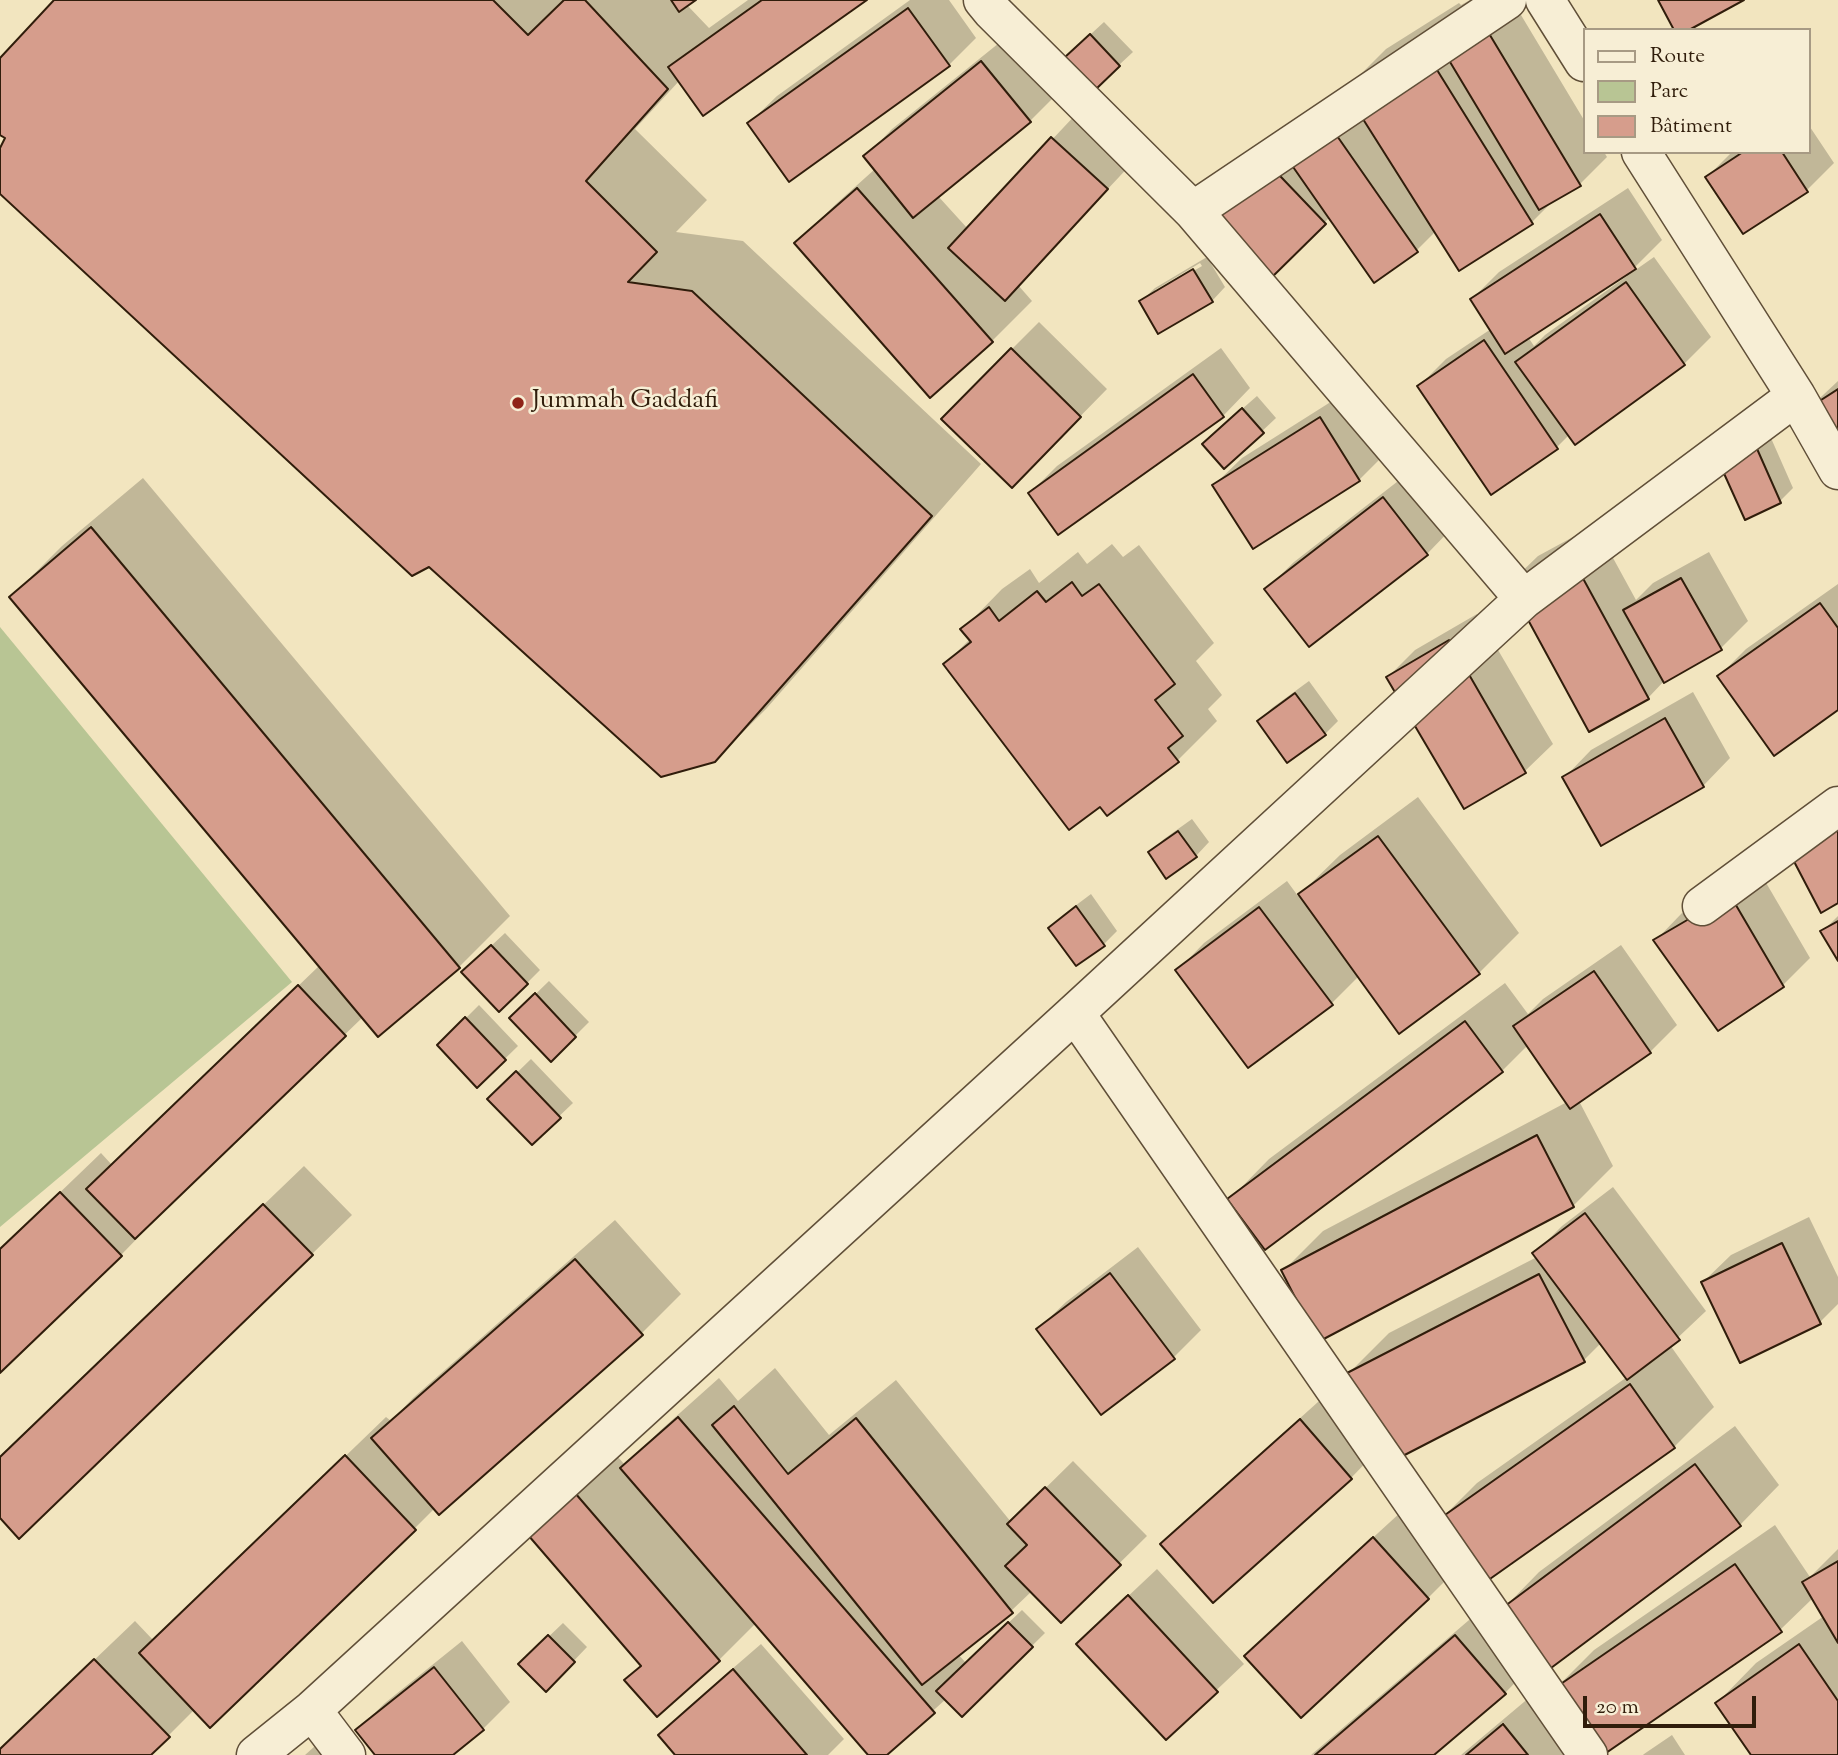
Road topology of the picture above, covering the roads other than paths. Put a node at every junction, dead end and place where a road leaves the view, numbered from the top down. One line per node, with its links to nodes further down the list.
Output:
1 (984, 0): 6 (street)
2 (1507, 0): 6 (street)
3 (1545, 0): 4 (street)
4 (1582, 59)
5 (1643, 154): 7 (street)
6 (1193, 211): 9 (street)
7 (1796, 396): 8 (street); 9 (street)
8 (1838, 470)
9 (1524, 599): 12 (street)
10 (1838, 806): 11 (street)
11 (1702, 906)
12 (1075, 1013): 13 (street); 16 (street)
13 (312, 1710): 14 (street); 15 (street)
14 (256, 1755)
15 (346, 1755)
16 (1588, 1755)

